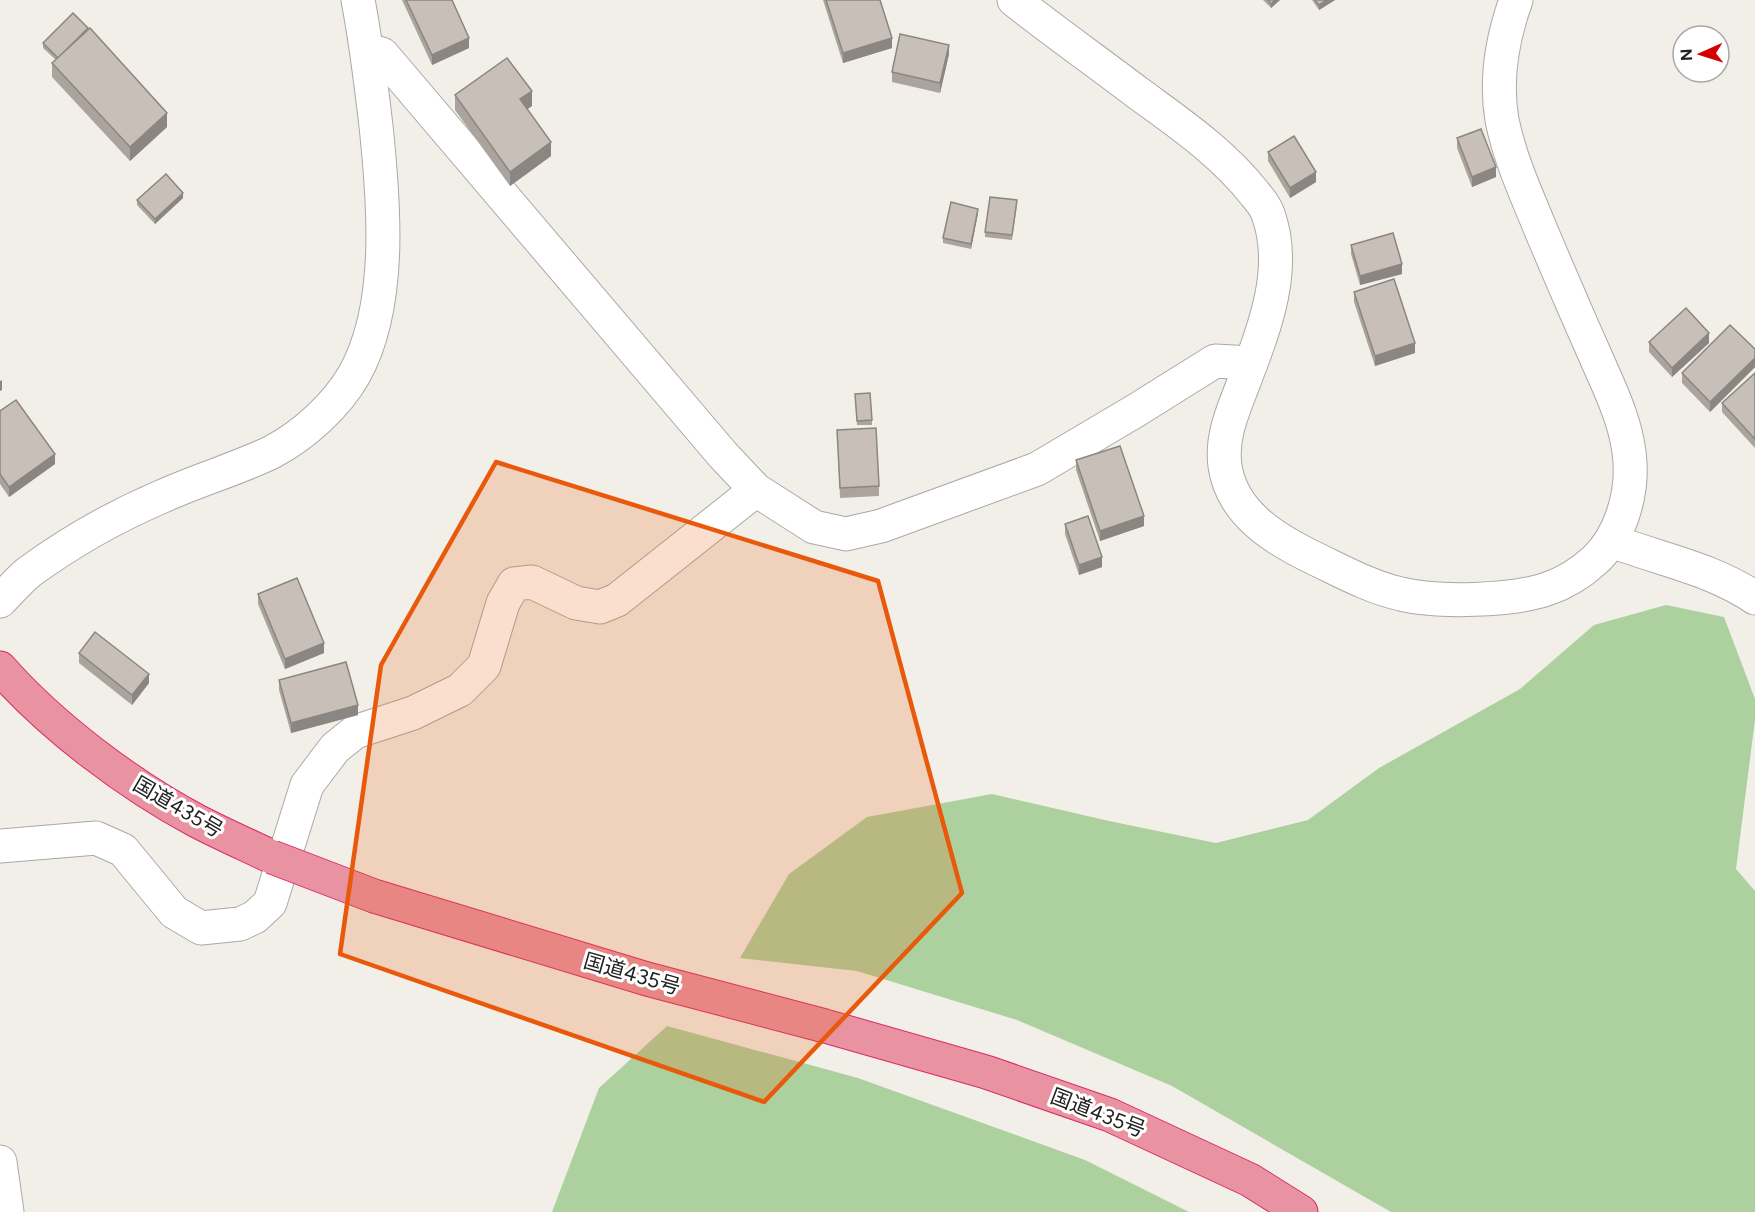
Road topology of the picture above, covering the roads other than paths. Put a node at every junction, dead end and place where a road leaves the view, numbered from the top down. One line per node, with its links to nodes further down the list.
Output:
1 (357, 0): 5 (street)
2 (1014, 0): 6 (street)
3 (1539, 0): 4 (street)
4 (1511, 14): 8 (street)
5 (368, 50): 7 (street); 10 (street)
6 (1251, 363): 7 (street); 8 (street)
7 (756, 490): 12 (street)
8 (1612, 541): 9 (street)
9 (1755, 598)
10 (0, 601)
11 (0, 668): 15 (highway, 国道435号, bridge)
12 (0, 846)
13 (0, 1162): 14 (street)
14 (7, 1212)
15 (1301, 1212)

